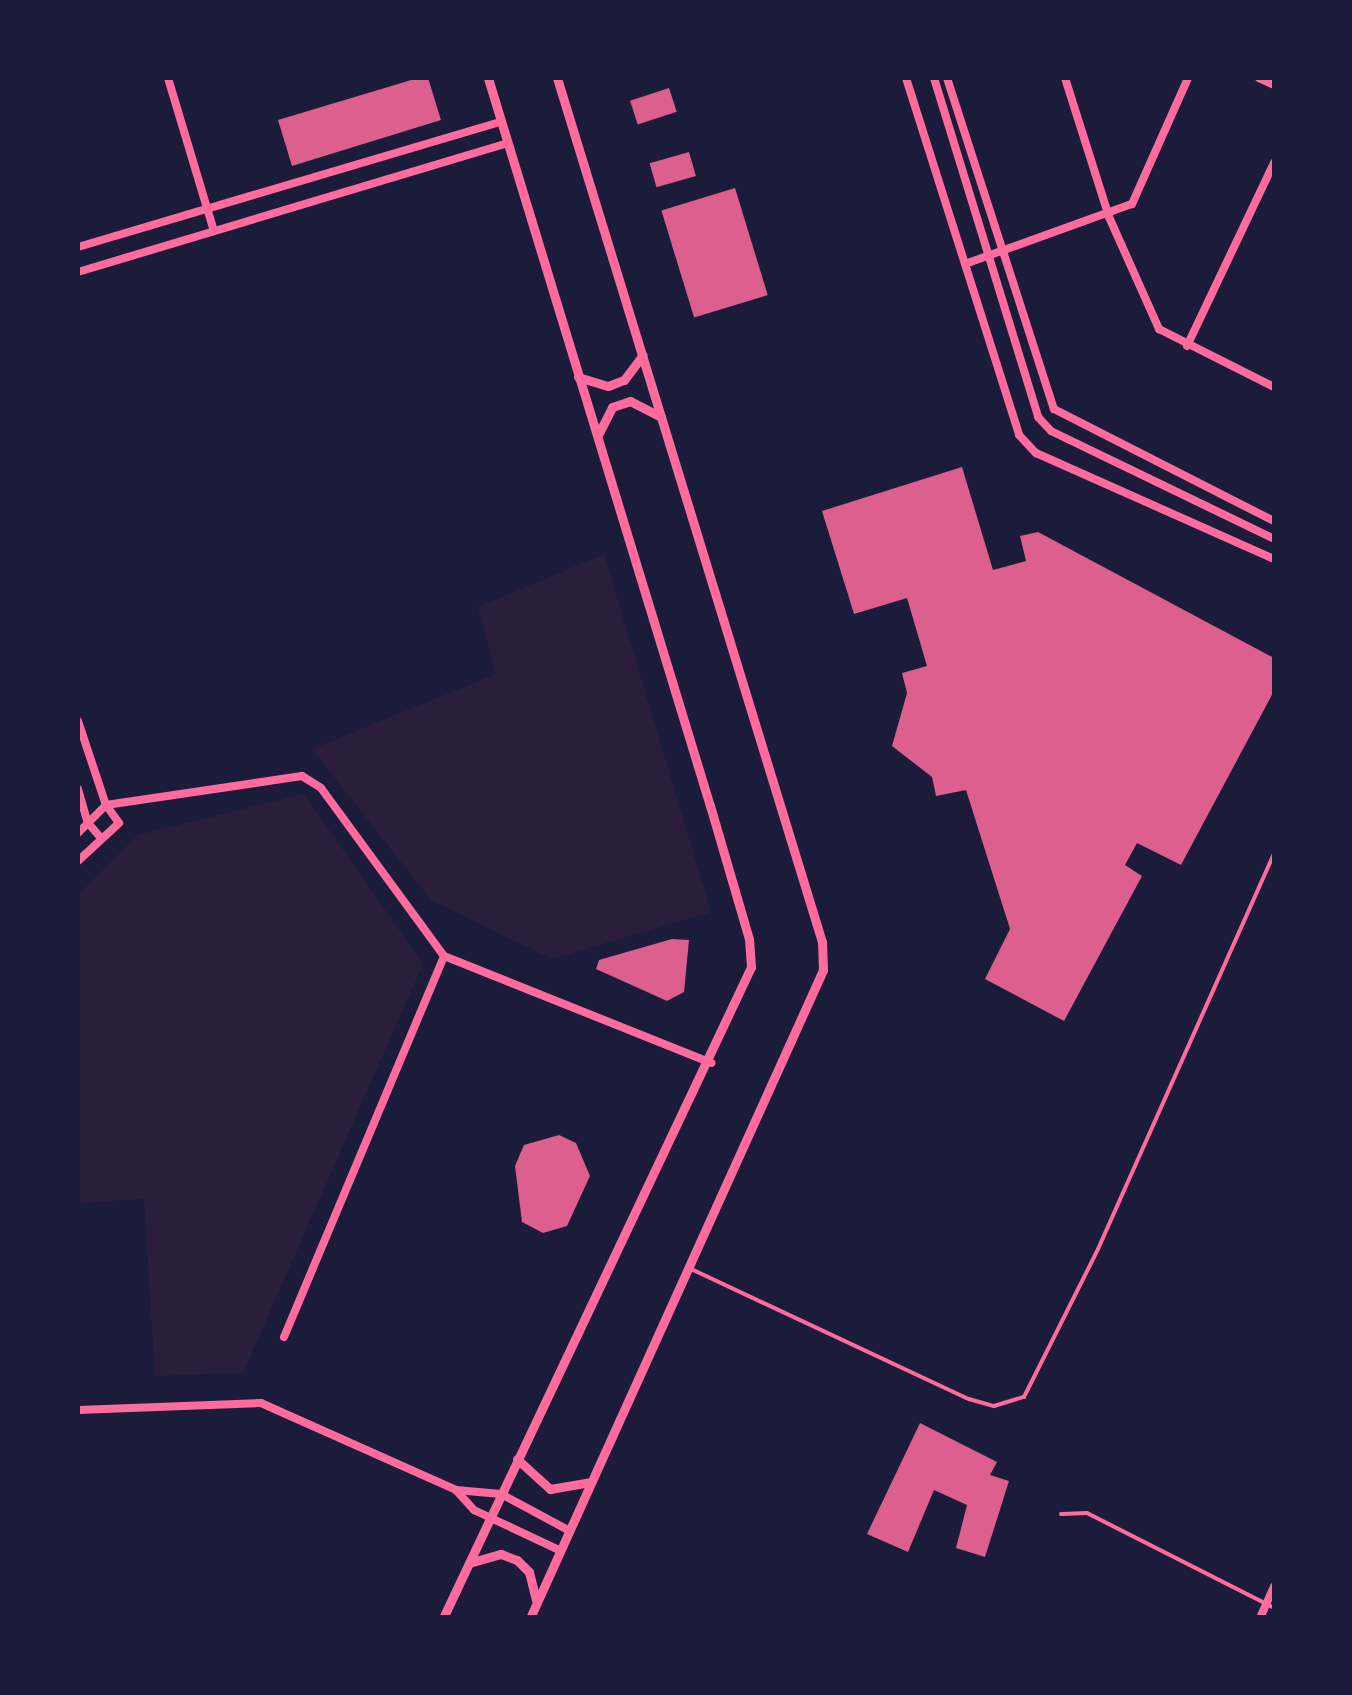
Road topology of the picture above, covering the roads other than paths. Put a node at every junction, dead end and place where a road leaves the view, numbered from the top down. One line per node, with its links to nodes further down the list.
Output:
1 (168, 78): 14 (street)
2 (488, 78): 11 (street)
3 (557, 78): 23 (street)
4 (906, 78): 20 (street)
5 (934, 78): 19 (street)
6 (948, 78): 18 (street)
7 (1065, 78): 15 (street)
8 (1188, 78): 15 (street)
9 (1259, 78): 10 (street)
10 (1274, 85)
11 (502, 122): 12 (street); 14 (street)
12 (508, 144): 16 (street); 24 (street)
13 (1274, 163): 22 (street)
14 (207, 208): 16 (street); 17 (street)
15 (1110, 217): 18 (street); 22 (street)
16 (214, 231): 21 (street)
17 (78, 247)
18 (1000, 252): 19 (street); 28 (street)
19 (988, 256): 20 (street); 29 (street)
20 (965, 264): 30 (street)
21 (78, 272)
22 (1187, 346): 25 (street)
23 (643, 354): 24 (street); 26 (street)
24 (578, 377): 27 (street)
25 (1274, 388)
26 (662, 419): 27 (street); 43 (street)
27 (598, 441): 42 (street)
28 (1274, 521)
29 (1274, 540)
30 (1274, 559)
31 (78, 720): 33 (street)
32 (78, 789): 35 (street)
33 (106, 806): 34 (street); 35 (street); 36 (street)
34 (125, 807): 36 (street); 41 (street)
35 (88, 823): 37 (street); 38 (street)
36 (119, 823): 38 (street)
37 (78, 833)
38 (101, 838): 40 (street)
39 (1274, 854): 43 (lane)
40 (78, 861)
41 (444, 956): 42 (street); 44 (street)
42 (711, 1063): 46 (street)
43 (687, 1267): 47 (street)
44 (284, 1337)
45 (78, 1410): 48 (street)
46 (517, 1458): 47 (street); 49 (street)
47 (594, 1480): 52 (street)
48 (456, 1490): 49 (street); 51 (street)
49 (501, 1494): 51 (street); 52 (street)
50 (1061, 1514): 57 (lane)
51 (488, 1518): 53 (street); 54 (street)
52 (570, 1531): 53 (street)
53 (561, 1551): 56 (street)
54 (469, 1563): 56 (street); 58 (street)
55 (1274, 1586): 57 (street)
56 (536, 1604): 59 (street)
57 (1270, 1605): 60 (street)
58 (443, 1618)
59 (530, 1618)
60 (1260, 1618)

